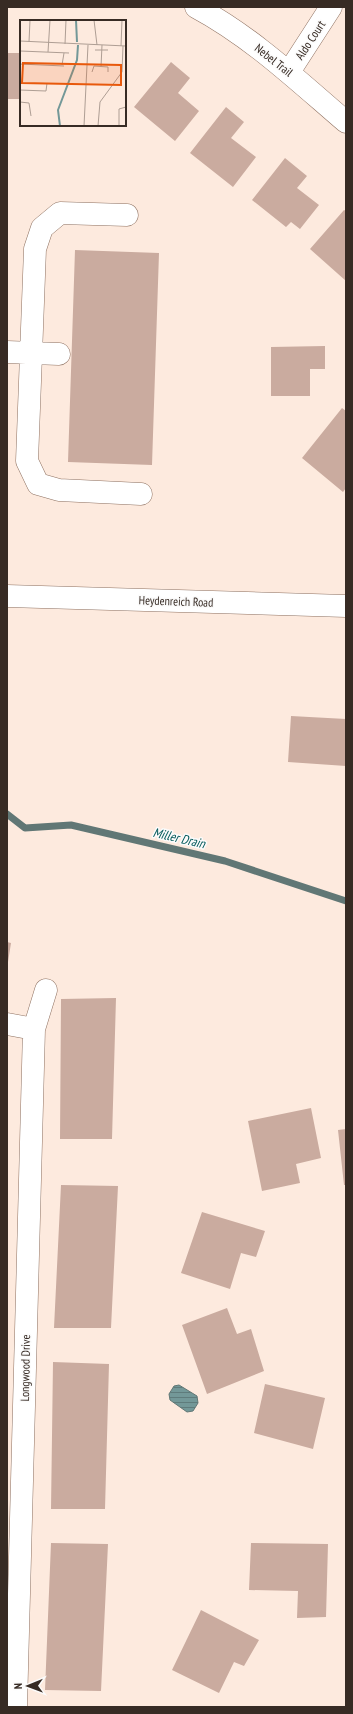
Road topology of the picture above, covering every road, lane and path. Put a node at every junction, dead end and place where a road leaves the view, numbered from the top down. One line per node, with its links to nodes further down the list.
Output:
1 (196, 7): 3 (street, Nebel Trail)
2 (331, 7): 3 (street, Aldo Court)
3 (290, 72): 4 (street, Nebel Trail)
4 (346, 122)
5 (127, 215): 7 (street)
6 (7, 352): 7 (street)
7 (31, 353): 8 (street); 9 (street)
8 (59, 354)
9 (141, 494)
10 (7, 596): 11 (street, Heydenreich Road)
11 (346, 606)
12 (46, 990): 14 (street, Longwood Drive)
13 (7, 1024): 14 (street)
14 (34, 1029): 15 (street, Longwood Drive)
15 (16, 1707)

